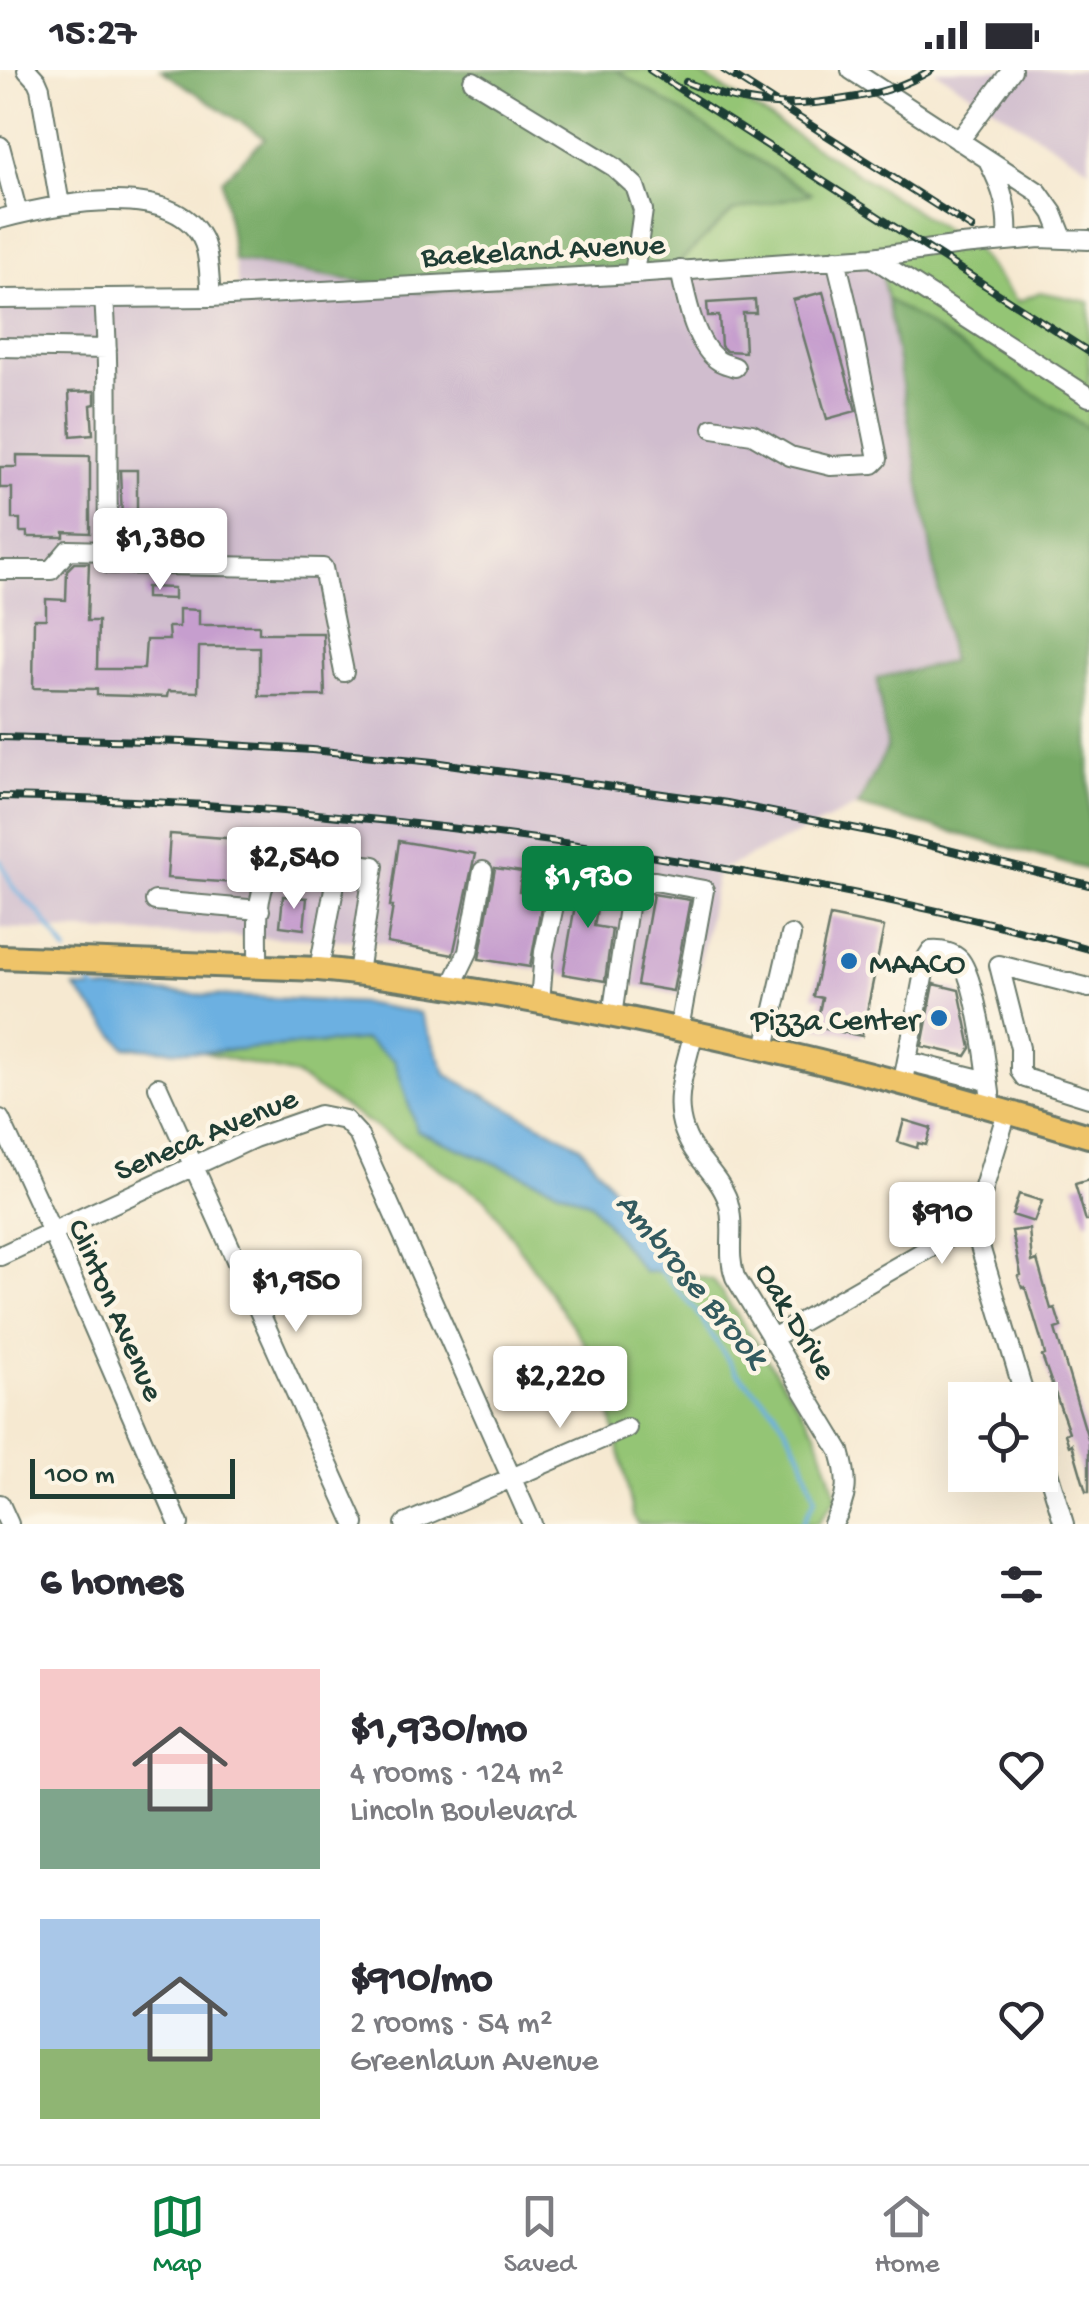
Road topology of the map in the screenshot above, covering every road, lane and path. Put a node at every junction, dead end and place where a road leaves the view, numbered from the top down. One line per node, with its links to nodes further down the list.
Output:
1 (27, 70): 9 (street)
2 (851, 70): 4 (street)
3 (1012, 70): 6 (street)
4 (877, 76): 6 (street)
5 (472, 81): 17 (street)
6 (959, 141): 8 (street)
7 (0, 146): 10 (street)
8 (989, 162): 11 (street); 13 (street)
9 (60, 204): 10 (street); 18 (street)
10 (9, 216)
11 (1063, 238): 12 (street, Baekeland Avenue); 13 (street, Baekeland Avenue)
12 (1089, 240)
13 (1007, 241): 14 (street, Baekeland Avenue)
14 (872, 257): 15 (street, Baekeland Avenue); 24 (street)
15 (836, 259): 16 (street, Baekeland Avenue); 25 (street)
16 (680, 270): 17 (street, Baekeland Avenue); 23 (street)
17 (634, 274): 18 (street, Baekeland Avenue)
18 (211, 297): 19 (street, Baekeland Avenue)
19 (104, 298): 20 (street, Baekeland Avenue); 22 (street)
20 (0, 299)
21 (0, 347): 22 (street)
22 (107, 349): 26 (street)
23 (735, 367)
24 (1089, 397)
25 (714, 428)
26 (108, 550): 27 (street); 28 (street)
27 (0, 570)
28 (344, 672)
29 (337, 872): 33 (street); 37 (street); 38 (street)
30 (482, 872): 39 (street)
31 (558, 882): 41 (street)
32 (155, 901): 33 (street)
33 (260, 910): 36 (street)
34 (791, 934): 44 (street)
35 (0, 958): 36 (main road)
36 (258, 966): 37 (main road)
37 (320, 970): 38 (main road)
38 (358, 973): 39 (main road)
39 (451, 987): 41 (main road)
40 (1089, 988): 48 (street)
41 (540, 1002): 42 (main road)
42 (612, 1016): 43 (main road); 43 (street, Oak Drive)
43 (686, 1030): 44 (main road); 56 (street, Oak Drive)
44 (766, 1048): 45 (main road)
45 (905, 1071): 46 (street); 46 (street); 49 (main road)
46 (988, 1082): 49 (street)
47 (158, 1087): 52 (street)
48 (1089, 1098)
49 (999, 1109): 51 (main road); 53 (street)
50 (0, 1119): 54 (street, Clinton Avenue)
51 (1089, 1136)
52 (193, 1166): 54 (street, Seneca Avenue); 59 (street, Seneca Avenue); 64 (street)
53 (972, 1223): 56 (street); 57 (street)
54 (52, 1232): 55 (street, Seneca Avenue); 63 (street, Clinton Avenue)
55 (0, 1256)
56 (770, 1338): 67 (street, Oak Drive)
57 (1021, 1382)
58 (628, 1428): 59 (street)
59 (512, 1478): 65 (street); 66 (street)
60 (1054, 1492): 68 (street)
61 (0, 1504): 62 (street)
62 (9, 1524)
63 (180, 1524)
64 (355, 1524)
65 (405, 1524)
66 (532, 1524)
67 (832, 1524)
68 (1064, 1524)

